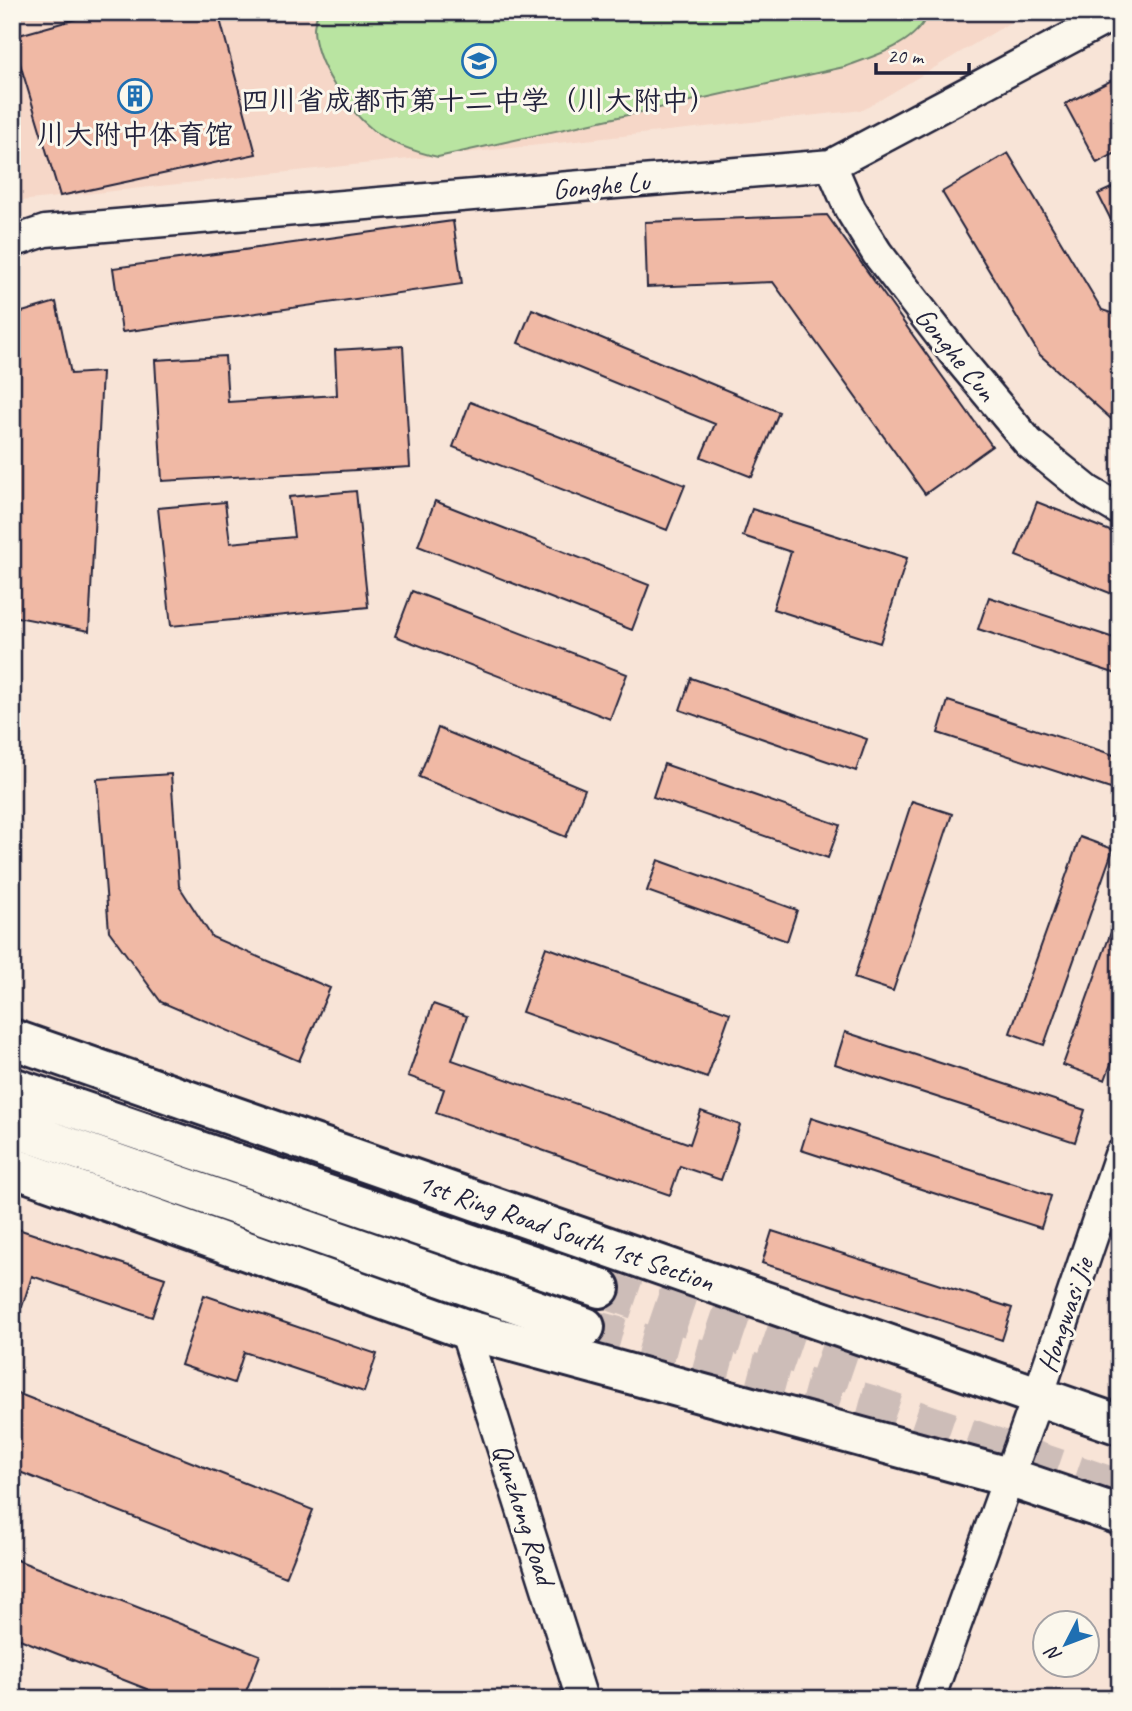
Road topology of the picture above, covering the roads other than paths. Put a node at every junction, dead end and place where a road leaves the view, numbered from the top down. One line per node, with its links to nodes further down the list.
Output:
1 (1119, 12): 2 (street, Gonghe Lu)
2 (831, 165): 3 (street, Gonghe Lu); 4 (street, Gonghe Cun)
3 (12, 242)
4 (1120, 510)
5 (12, 1039): 13 (main road, 1st Ring Road South 1st Section)
6 (12, 1087): 10 (main road)
7 (12, 1126): 11 (main road)
8 (1120, 1155): 13 (street, Hongwasi Jie)
9 (12, 1167): 12 (main road)
10 (600, 1288)
11 (585, 1328)
12 (465, 1329): 15 (main road); 17 (street, Qunzhong Road)
13 (1038, 1396): 14 (main road, 1st Ring Road South 1st Section); 15 (street, Hongwasi Jie)
14 (1120, 1425)
15 (1009, 1477): 16 (main road); 18 (street, Hongwasi Jie)
16 (1120, 1515)
17 (582, 1699)
18 (929, 1699)

